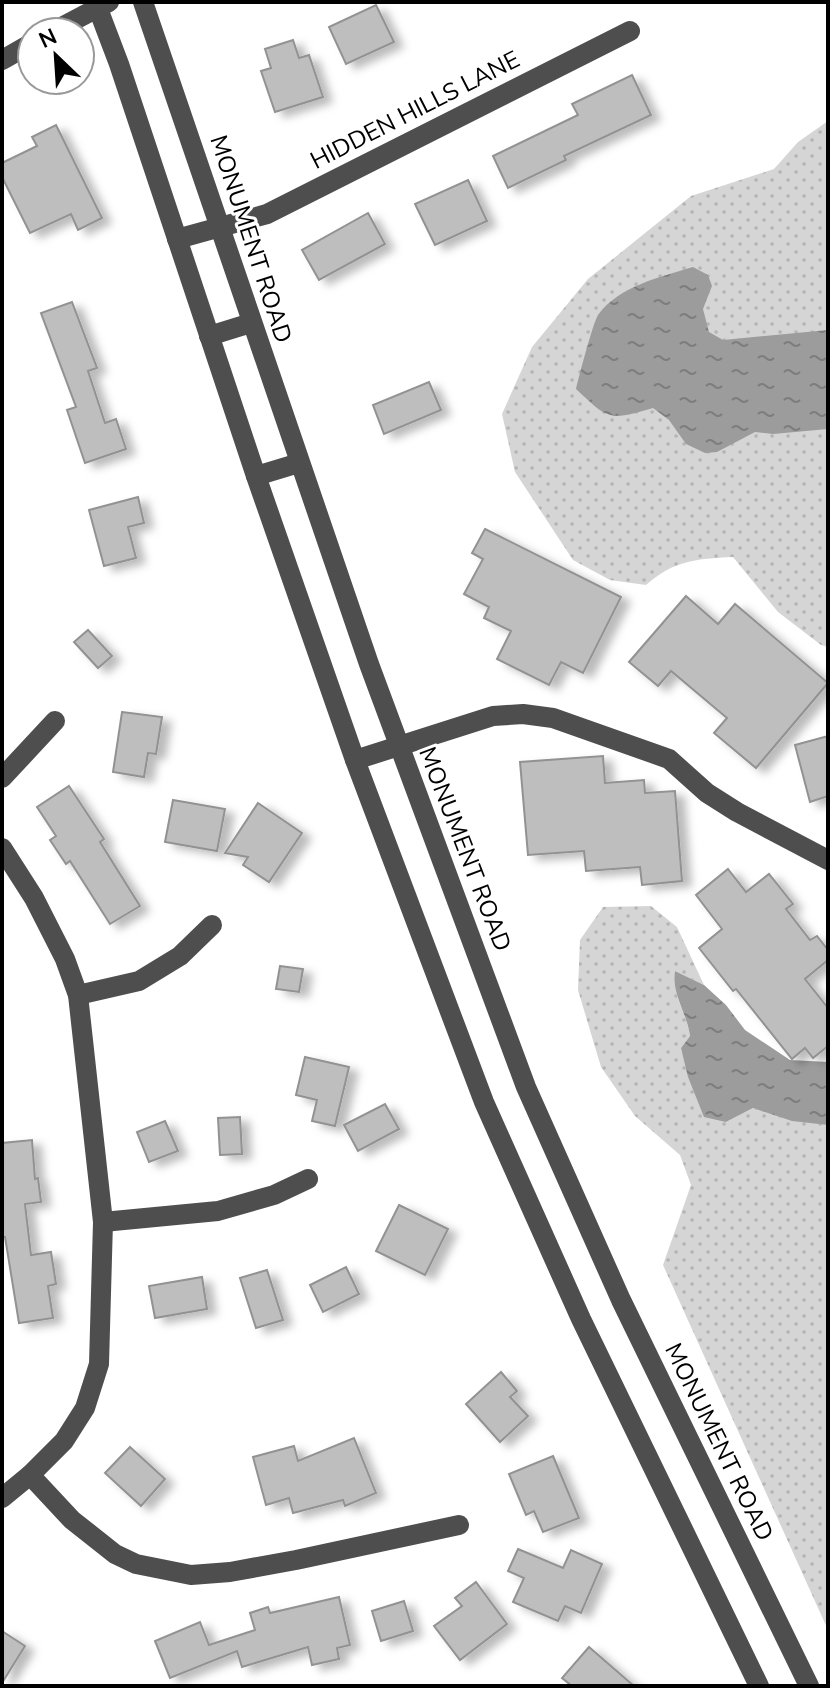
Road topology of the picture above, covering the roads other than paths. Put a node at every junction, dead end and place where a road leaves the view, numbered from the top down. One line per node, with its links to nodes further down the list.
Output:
1 (143, 2): 5 (street, MONUMENT ROAD)
2 (103, 4): 3 (street); 6 (street)
3 (81, 16)
4 (630, 31): 5 (street, HIDDEN HILLS LANE)
5 (219, 228): 6 (street, HIDDEN HILLS LANE); 7 (street, MONUMENT ROAD)
6 (177, 239): 8 (street)
7 (251, 323): 8 (street); 9 (street, MONUMENT ROAD)
8 (209, 336): 10 (street)
9 (299, 463): 10 (street); 12 (street, MONUMENT ROAD)
10 (256, 476): 13 (street)
11 (55, 721): 14 (street)
12 (398, 745): 13 (street); 16 (street); 25 (street, MONUMENT ROAD)
13 (355, 760): 24 (street)
14 (2, 778)
15 (2, 848): 18 (street)
16 (828, 860)
17 (212, 925): 18 (street)
18 (78, 995): 20 (street)
19 (308, 1179): 20 (street)
20 (103, 1222): 21 (street)
21 (30, 1475): 22 (street); 23 (street)
22 (2, 1498)
23 (459, 1525)
24 (759, 1686)
25 (809, 1686)

